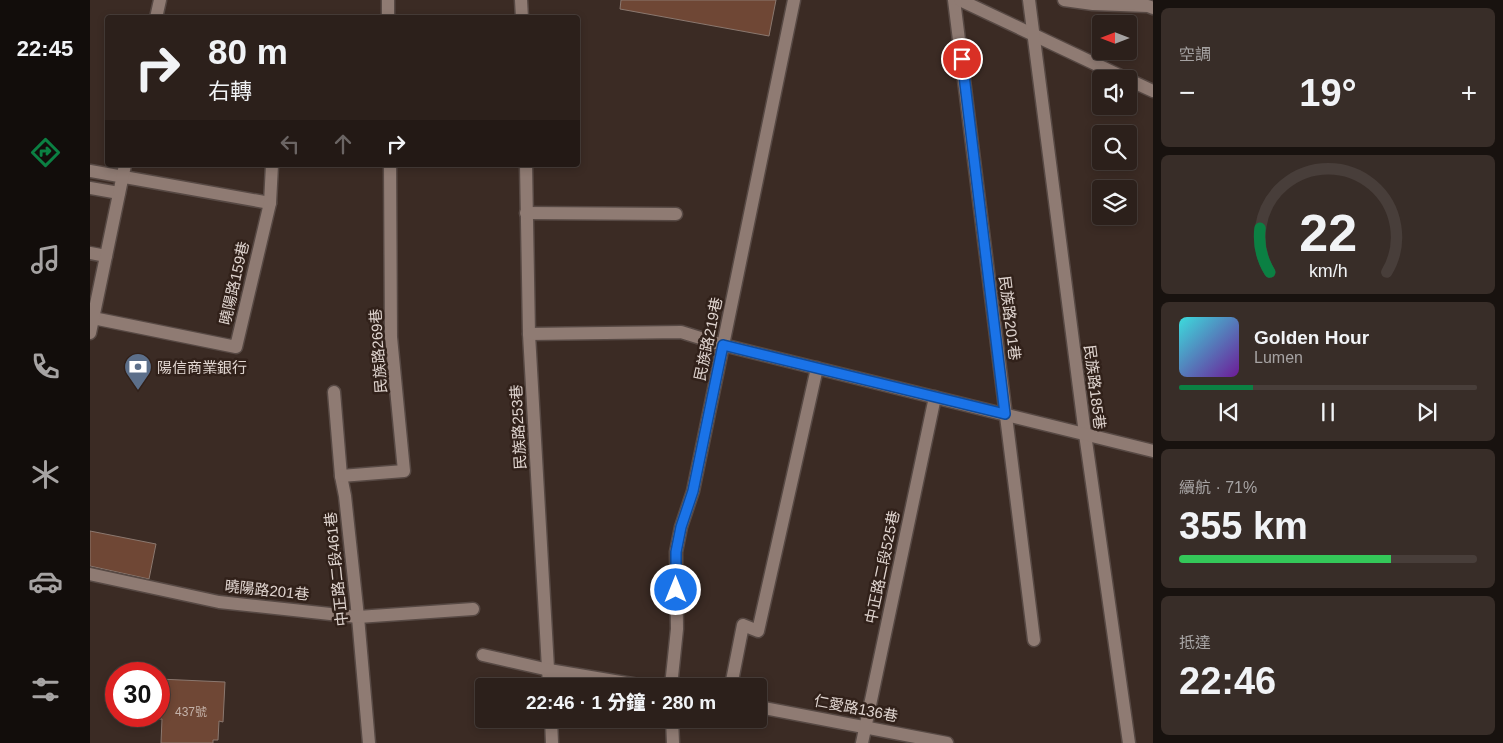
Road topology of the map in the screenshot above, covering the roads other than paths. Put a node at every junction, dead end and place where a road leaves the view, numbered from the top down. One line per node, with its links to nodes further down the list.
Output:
1 (160, 0): 10 (street)
2 (388, 0): 11 (street)
3 (521, 0): 12 (street)
4 (794, 0): 32 (street, 民族路219巷)
5 (954, 0): 36 (street, 民族路201巷)
6 (960, 0): 13 (street)
7 (1030, 0): 13 (street, 民族路185巷)
8 (1064, 0): 9 (street)
9 (1153, 8)
10 (157, 15)
11 (388, 15)
12 (522, 15)
13 (1034, 35): 14 (street); 37 (street, 民族路185巷)
14 (1109, 70)
15 (1137, 83): 16 (street)
16 (1153, 91)
17 (272, 167): 24 (street, 曉陽路159巷)
18 (390, 167): 39 (street, 民族路269巷)
19 (526, 167): 25 (street, 民族路253巷)
20 (90, 170): 21 (street)
21 (123, 171): 23 (street); 24 (street)
22 (90, 188): 23 (street)
23 (119, 193): 28 (street)
24 (270, 203): 29 (street, 曉陽路159巷)
25 (526, 213): 26 (street); 31 (street, 民族路253巷)
26 (676, 214)
27 (90, 252): 28 (street)
28 (106, 256): 29 (street)
29 (93, 318): 30 (street)
30 (90, 333)
31 (529, 334): 32 (street); 45 (street, 民族路253巷)
32 (723, 345): 33 (street); 48 (street, 民族路219巷)
33 (817, 368): 35 (street); 49 (street)
34 (334, 392): 39 (street, 中正路二段461巷)
35 (936, 397): 36 (street); 51 (street, 中正路二段525巷)
36 (1005, 414): 37 (street); 43 (street, 民族路201巷)
37 (1084, 434): 38 (street); 59 (street, 民族路185巷)
38 (1153, 450)
39 (341, 476): 42 (street, 中正路二段461巷)
40 (90, 574): 42 (street, 曉陽路201巷)
41 (473, 609): 42 (street, 曉陽路201巷)
42 (358, 617): 54 (street, 中正路二段461巷)
43 (1034, 640)
44 (483, 655): 45 (street)
45 (549, 670): 46 (street, 民族路253巷); 47 (street)
46 (550, 678)
47 (596, 678)
48 (672, 678)
49 (733, 678)
50 (767, 708): 51 (street, 仁愛路136巷)
51 (865, 726): 57 (street, 中正路二段525巷); 58 (street, 仁愛路136巷)
52 (551, 728): 55 (street)
53 (672, 728): 56 (street)
54 (369, 743)
55 (552, 743)
56 (673, 743)
57 (862, 743)
58 (947, 743)
59 (1129, 743)

